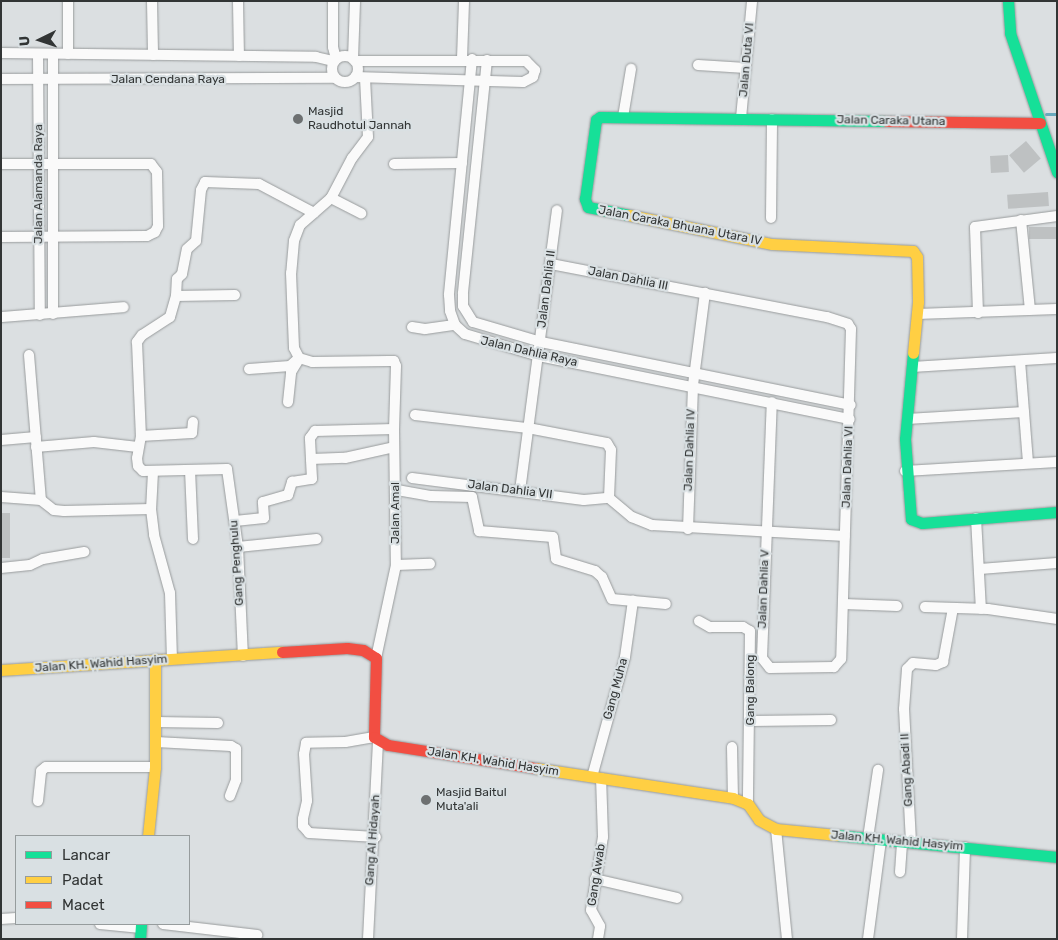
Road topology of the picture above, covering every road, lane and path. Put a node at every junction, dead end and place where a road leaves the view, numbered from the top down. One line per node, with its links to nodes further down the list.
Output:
1 (68, 1): 12 (street)
2 (152, 1): 13 (street)
3 (238, 1): 14 (street)
4 (334, 1): 16 (street)
5 (355, 1): 17 (street)
6 (752, 1): 20 (street, Jalan Duta VI)
7 (1008, 1): 32 (street)
8 (464, 2): 15 (street)
9 (1, 53): 10 (street, Jalan Cendana Raya)
10 (38, 54): 11 (street, Jalan Cendana Raya); 27 (street, Jalan Alamanda Raya)
11 (53, 54): 12 (street, Jalan Cendana Raya); 28 (street, Jalan Alamanda Raya)
12 (68, 54): 13 (street, Jalan Cendana Raya)
13 (154, 55): 14 (street, Jalan Cendana Raya)
14 (238, 56): 16 (street, Jalan Cendana Raya)
15 (467, 59): 17 (street); 18 (street); 25 (street)
16 (335, 60): 17 (street); 22 (street)
17 (354, 60): 23 (street)
18 (487, 60): 26 (street, Jalan Dahlia Raya); 26 (street)
19 (698, 65): 20 (street)
20 (746, 68): 30 (street, Jalan Duta VI)
21 (631, 69): 29 (street)
22 (334, 78): 23 (street); 28 (street, Jalan Cendana Raya)
23 (360, 78): 25 (street); 39 (street)
24 (1, 79): 27 (street, Jalan Cendana Raya)
25 (470, 79): 26 (street); 33 (street)
26 (486, 80): 64 (street, Jalan Dahlia Raya)
27 (38, 81): 28 (street, Jalan Cendana Raya); 35 (street, Jalan Alamanda Raya)
28 (54, 81): 36 (street, Jalan Alamanda Raya)
29 (623, 117): 30 (street, Jalan Caraka Bhuana Utara IV); 58 (street, Jalan Caraka Bhuana Utara IV)
30 (741, 118): 31 (street, Jalan Caraka Utana)
31 (772, 119): 32 (street, Jalan Caraka Utana); 44 (street)
32 (1039, 119): 38 (street)
33 (462, 163): 37 (street); 61 (street)
34 (1, 164): 35 (street)
35 (39, 164): 36 (street); 47 (street, Jalan Alamanda Raya)
36 (53, 164): 48 (street, Jalan Alamanda Raya); 48 (street)
37 (394, 164)
38 (1057, 172)
39 (331, 198): 41 (street); 42 (street)
40 (557, 210): 49 (street, Jalan Dahlia II)
41 (314, 212): 52 (street); 67 (street)
42 (361, 213)
43 (1057, 216): 45 (street)
44 (771, 218)
45 (1021, 220): 55 (street); 56 (street)
46 (1, 237): 47 (street)
47 (39, 237): 48 (street); 59 (street, Jalan Alamanda Raya)
48 (53, 237): 57 (street, Jalan Alamanda Raya)
49 (551, 264): 50 (street, Jalan Dahlia III); 64 (street, Jalan Dahlia II)
50 (706, 293): 63 (street, Jalan Dahlia III); 72 (street)
51 (234, 295): 52 (street)
52 (176, 296): 84 (street)
53 (124, 307): 57 (street)
54 (1057, 309): 55 (street)
55 (1030, 310): 56 (street)
56 (978, 313): 58 (street)
57 (53, 314): 59 (street)
58 (917, 314): 70 (street)
59 (40, 315): 60 (street)
60 (1, 317)
61 (456, 324): 62 (street); 66 (street, Jalan Dahlia Raya)
62 (412, 327)
63 (852, 329): 76 (street, Jalan Dahlia VI)
64 (541, 342): 66 (street, Jalan Dahlia II); 72 (street, Jalan Dahlia Raya)
65 (29, 355): 86 (street)
66 (539, 356): 73 (street, Jalan Dahlia Raya); 82 (street, Jalan Dahlia II)
67 (299, 358): 71 (street); 74 (street); 83 (street, Jalan Amal)
68 (1057, 358): 69 (street)
69 (1020, 360): 70 (street); 77 (street)
70 (912, 367): 80 (street)
71 (249, 369)
72 (695, 372): 73 (street, Jalan Dahlia IV); 76 (street, Jalan Dahlia Raya)
73 (693, 385): 75 (street, Jalan Dahlia Raya); 105 (street, Jalan Dahlia IV)
74 (288, 402)
75 (772, 402): 79 (street, Jalan Dahlia Raya); 106 (street)
76 (852, 405): 79 (street, Jalan Dahlia VI)
77 (1024, 412): 80 (street); 91 (street)
78 (415, 415): 82 (street)
79 (850, 419): 107 (street, Jalan Dahlia VI)
80 (907, 419): 93 (street)
81 (193, 422): 84 (street)
82 (528, 428): 97 (street, Jalan Dahlia II); 99 (street)
83 (394, 429): 88 (street, Jalan Amal); 89 (street)
84 (141, 436): 87 (street)
85 (1, 440): 86 (street)
86 (36, 442): 87 (street); 100 (street)
87 (138, 447): 94 (street)
88 (394, 447): 89 (street); 96 (street, Jalan Amal)
89 (311, 459): 104 (street)
90 (1057, 462): 91 (street)
91 (1028, 463): 93 (street)
92 (190, 470): 94 (street); 104 (street, Gang Penghulu); 109 (street)
93 (906, 471): 103 (street)
94 (153, 472): 101 (street)
95 (412, 478): 97 (street, Jalan Dahlia VII)
96 (397, 490): 114 (street, Jalan Amal); 117 (street)
97 (520, 491): 99 (street, Jalan Dahlia VII)
98 (1, 497): 100 (street)
99 (609, 498): 105 (street)
100 (41, 500): 101 (street)
101 (151, 508): 127 (street)
102 (1057, 512): 103 (street)
103 (976, 518): 116 (street)
104 (235, 521): 110 (street, Gang Penghulu)
105 (688, 529): 106 (street)
106 (766, 534): 107 (street); 130 (street, Jalan Dahlia V)
107 (845, 536): 119 (street, Jalan Dahlia VI)
108 (317, 538): 110 (street)
109 (193, 539)
110 (238, 547): 126 (street, Gang Penghulu)
111 (84, 552): 115 (street)
112 (1057, 563): 116 (street)
113 (430, 564): 114 (street)
114 (396, 565): 128 (street, Jalan Amal)
115 (1, 568)
116 (980, 569): 123 (street)
117 (633, 601): 118 (street); 141 (street, Gang Muha)
118 (666, 604)
119 (844, 604): 120 (street); 130 (street, Jalan Dahlia VI)
120 (897, 606)
121 (925, 607): 122 (street)
122 (952, 608): 123 (street); 151 (street, Gang Abadi II)
123 (981, 608): 124 (street)
124 (1057, 619)
125 (699, 621): 133 (street, Gang Balong)
126 (243, 656): 127 (street, Jalan KH. Wahid Hasyim); 128 (street, Jalan KH. Wahid Hasyim)
127 (172, 658): 129 (street, Jalan KH. Wahid Hasyim)
128 (376, 658): 136 (street)
129 (155, 659): 131 (street, Jalan KH. Wahid Hasyim); 134 (street)
130 (834, 667)
131 (1, 670)
132 (831, 720): 133 (street)
133 (751, 721): 145 (street, Gang Balong)
134 (156, 722): 135 (street); 137 (street)
135 (218, 724)
136 (377, 739): 141 (street, Jalan KH. Wahid Hasyim); 148 (street, Gang Al Hidayah); 148 (street)
137 (156, 742): 139 (street); 142 (street)
138 (732, 747): 143 (street)
139 (155, 767): 144 (street); 147 (street)
140 (878, 770): 149 (street)
141 (597, 777): 143 (street, Jalan KH. Wahid Hasyim); 155 (street, Gang Awab)
142 (230, 796)
143 (733, 798): 145 (street, Jalan KH. Wahid Hasyim)
144 (38, 801)
145 (748, 804): 146 (street, Jalan KH. Wahid Hasyim)
146 (776, 829): 149 (street, Jalan KH. Wahid Hasyim); 165 (street)
147 (148, 835)
148 (376, 838): 163 (street, Gang Al Hidayah)
149 (868, 838): 150 (street, Jalan KH. Wahid Hasyim)
150 (881, 840): 151 (street, Jalan KH. Wahid Hasyim); 166 (street)
151 (906, 842): 152 (street, Jalan KH. Wahid Hasyim); 154 (street, Gang Abadi II)
152 (965, 847): 153 (street, Jalan KH. Wahid Hasyim); 167 (street)
153 (1057, 857)
154 (900, 872)
155 (595, 879): 156 (street); 164 (street, Gang Awab)
156 (678, 898)
157 (15, 918): 158 (street)
158 (1, 919)
159 (107, 925): 161 (street)
160 (171, 925): 162 (street)
161 (140, 930)
162 (257, 935)
163 (368, 939)
164 (598, 939)
165 (787, 939)
166 (868, 939)
167 (962, 939)

